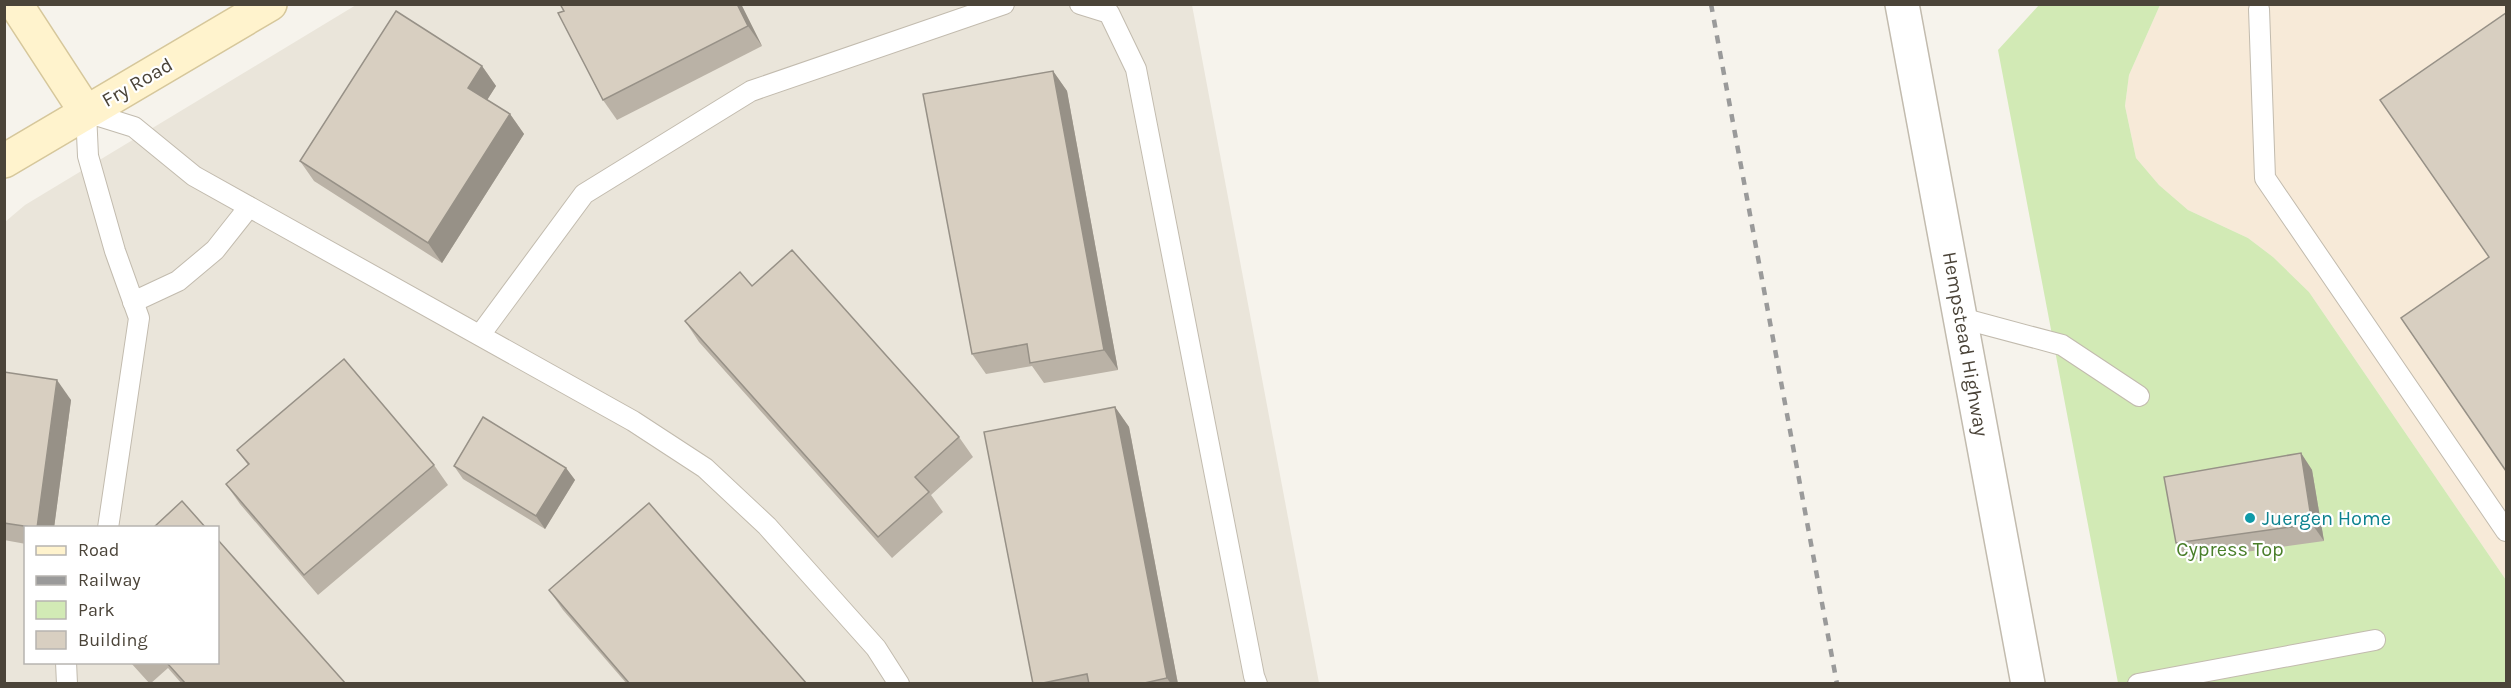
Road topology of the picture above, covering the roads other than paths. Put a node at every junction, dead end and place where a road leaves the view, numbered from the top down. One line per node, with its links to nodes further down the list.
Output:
1 (270, 4): 7 (main road, Fry Road)
2 (1004, 4): 12 (lane)
3 (1080, 4): 20 (lane)
4 (1902, 4): 11 (street, Hempstead Highway)
5 (2260, 6): 15 (lane)
6 (16, 9): 7 (main road)
7 (86, 112): 8 (main road, Fry Road); 9 (lane); 10 (lane)
8 (4, 161)
9 (249, 207): 10 (lane); 12 (lane)
10 (133, 302): 14 (lane)
11 (1961, 318): 13 (lane); 21 (street, Hempstead Highway)
12 (480, 335): 19 (lane)
13 (2139, 396)
14 (108, 526)
15 (2506, 531)
16 (2375, 640): 22 (lane)
17 (66, 664): 18 (lane)
18 (67, 684)
19 (899, 684)
20 (1257, 684)
21 (2028, 684)
22 (2139, 684)

